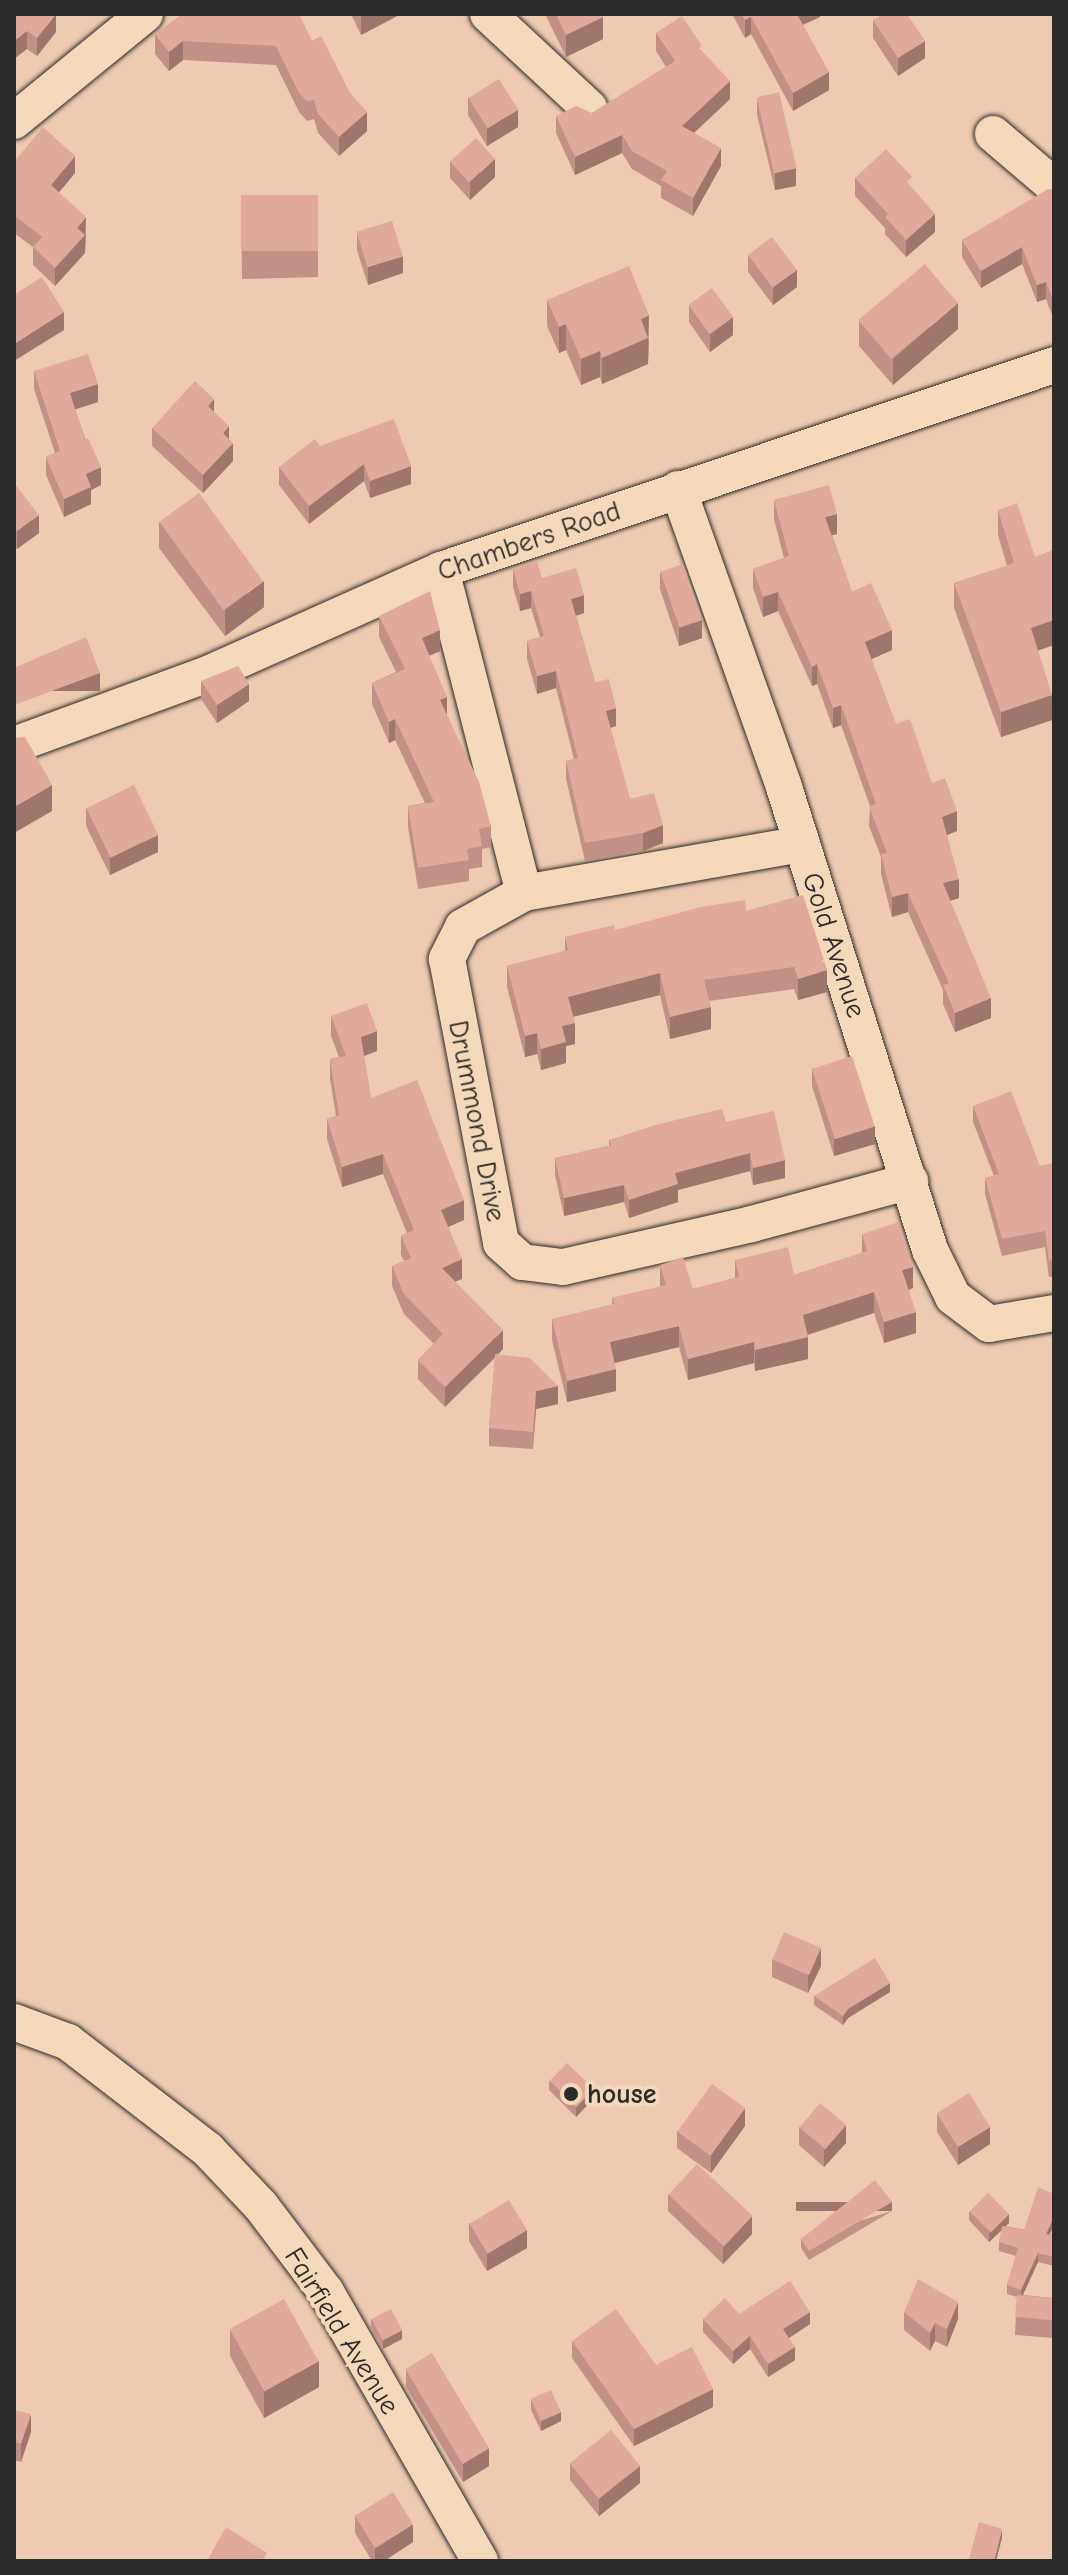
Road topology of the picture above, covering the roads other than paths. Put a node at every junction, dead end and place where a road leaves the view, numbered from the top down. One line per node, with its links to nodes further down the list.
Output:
1 (145, 14): 4 (street)
2 (488, 14): 3 (street)
3 (589, 108)
4 (14, 121)
5 (993, 134): 6 (street)
6 (1054, 186)
7 (1054, 365): 8 (street, Chambers Road)
8 (678, 489): 9 (street, Chambers Road); 11 (street, Gold Avenue)
9 (441, 570): 10 (street, Chambers Road); 12 (street)
10 (14, 745)
11 (802, 844): 12 (street, Drummond Drive); 13 (street, Gold Avenue)
12 (524, 893): 13 (street, Drummond Drive)
13 (910, 1181): 14 (street, Gold Avenue)
14 (1054, 1313)
15 (14, 2022): 16 (street, Fairfield Avenue)
16 (480, 2561)

